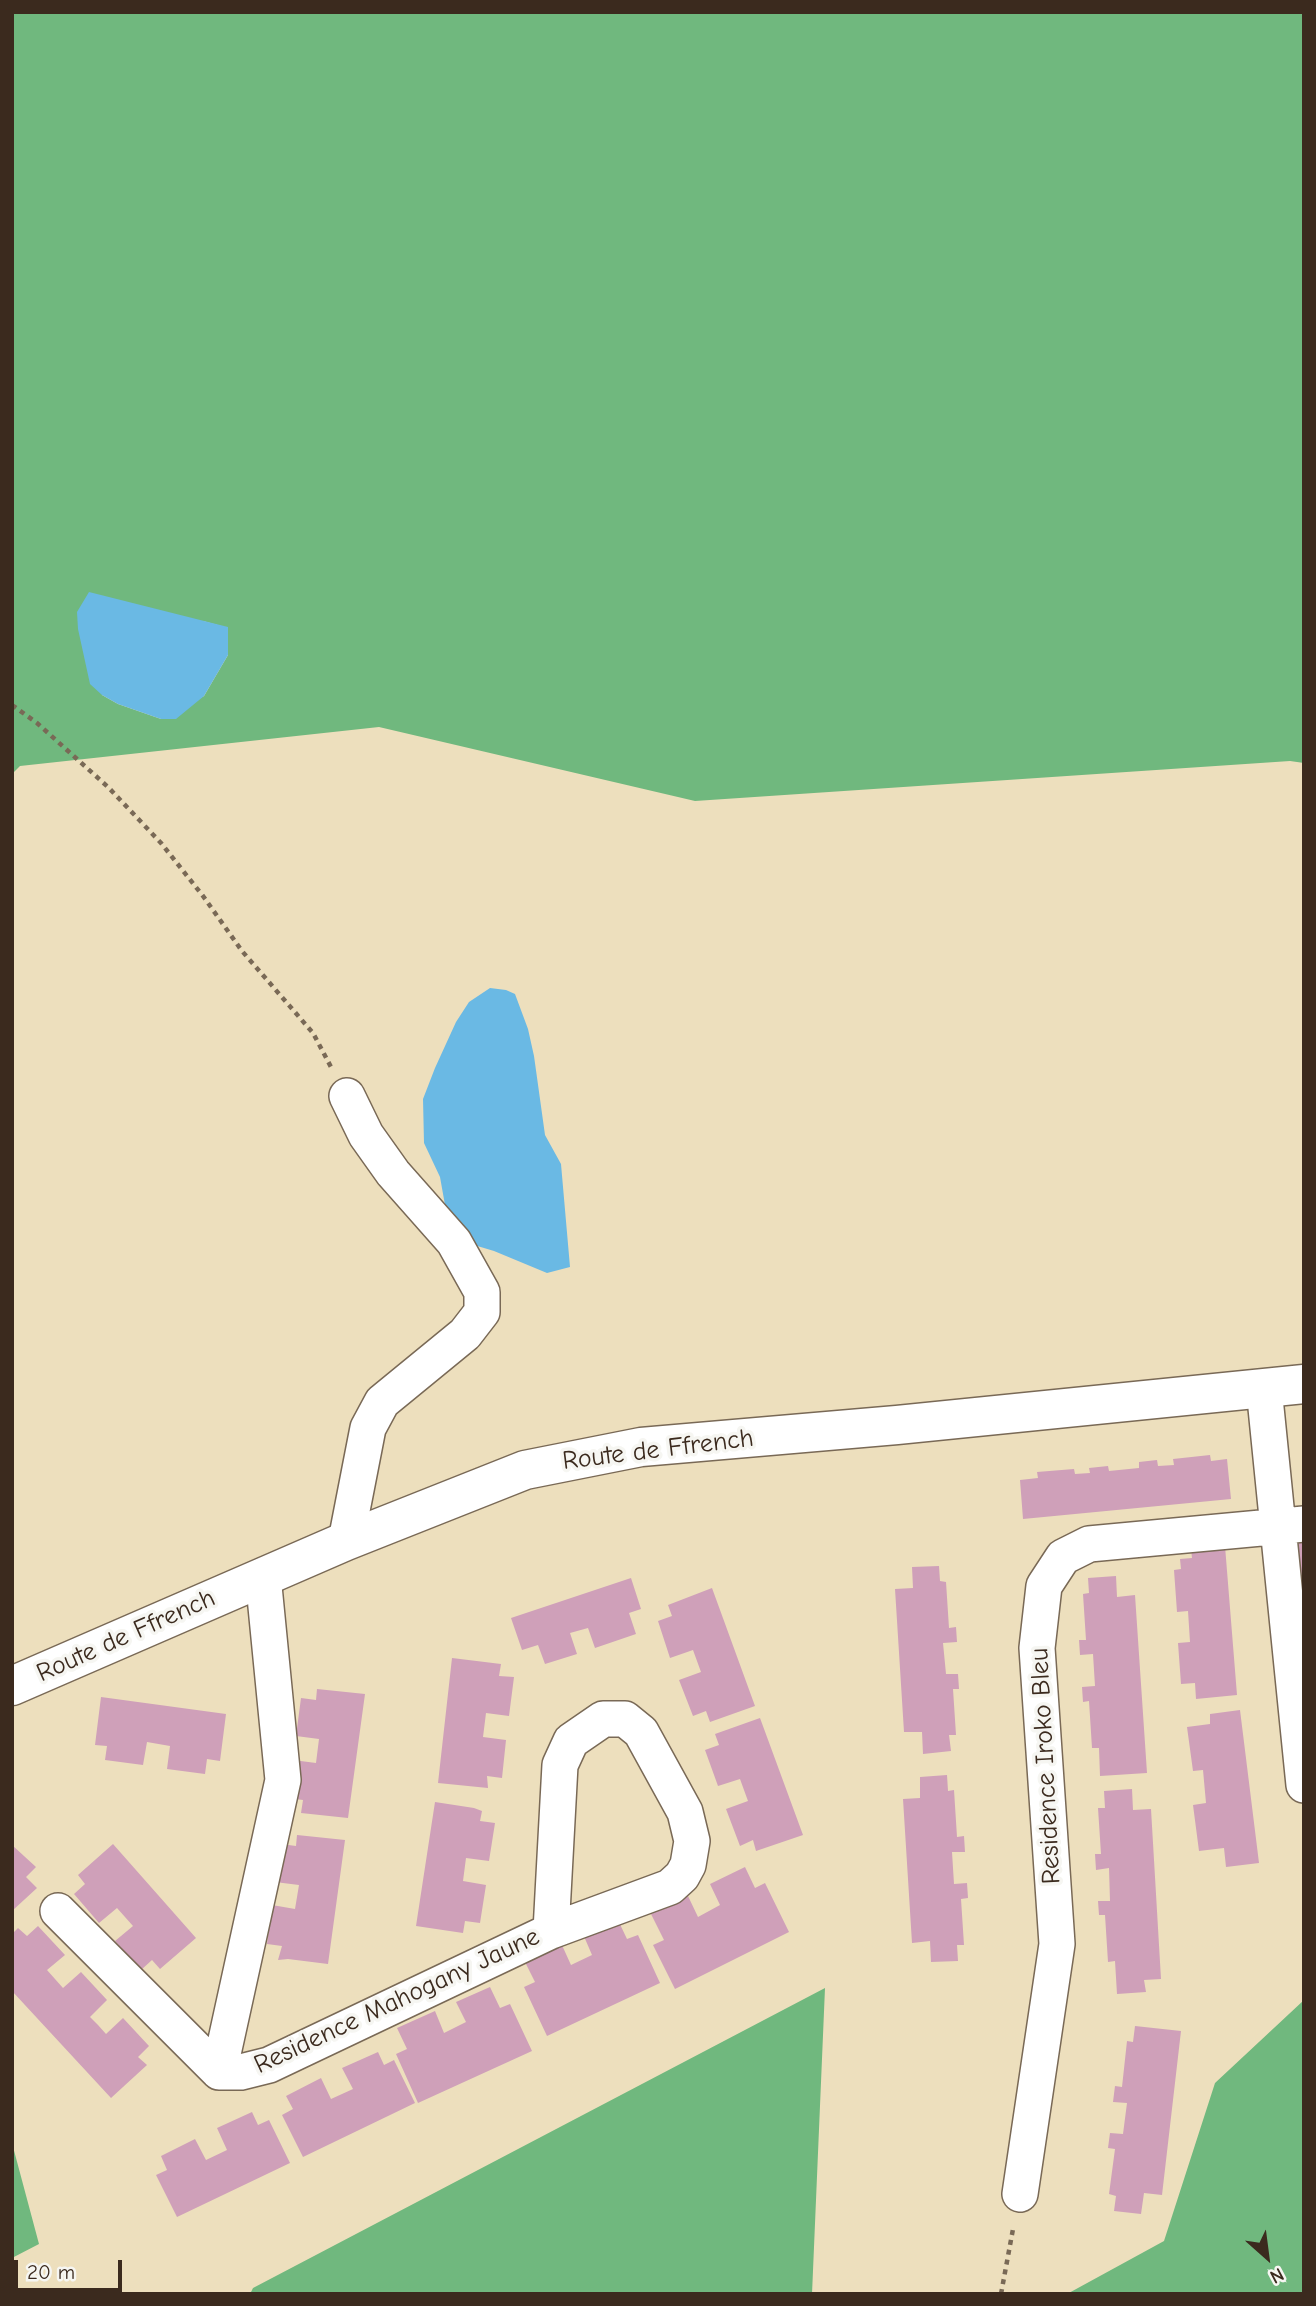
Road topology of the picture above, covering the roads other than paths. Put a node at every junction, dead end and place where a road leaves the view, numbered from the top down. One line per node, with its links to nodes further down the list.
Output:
1 (347, 1096): 5 (street)
2 (1304, 1384): 3 (main road, Route de Ffrench)
3 (1264, 1388): 4 (street); 5 (main road, Route de Ffrench)
4 (1290, 1526): 8 (street); 12 (street, Residence Iroko Bleu)
5 (346, 1541): 6 (main road, Route de Ffrench)
6 (262, 1576): 7 (main road, Route de Ffrench); 11 (street)
7 (12, 1686)
8 (1304, 1785)
9 (58, 1912): 11 (street, Residence Mahogany Jaune)
10 (551, 1931): 10 (street, Residence Mahogany Jaune); 11 (street, Residence Mahogany Jaune)
11 (219, 2072)
12 (1020, 2194)

